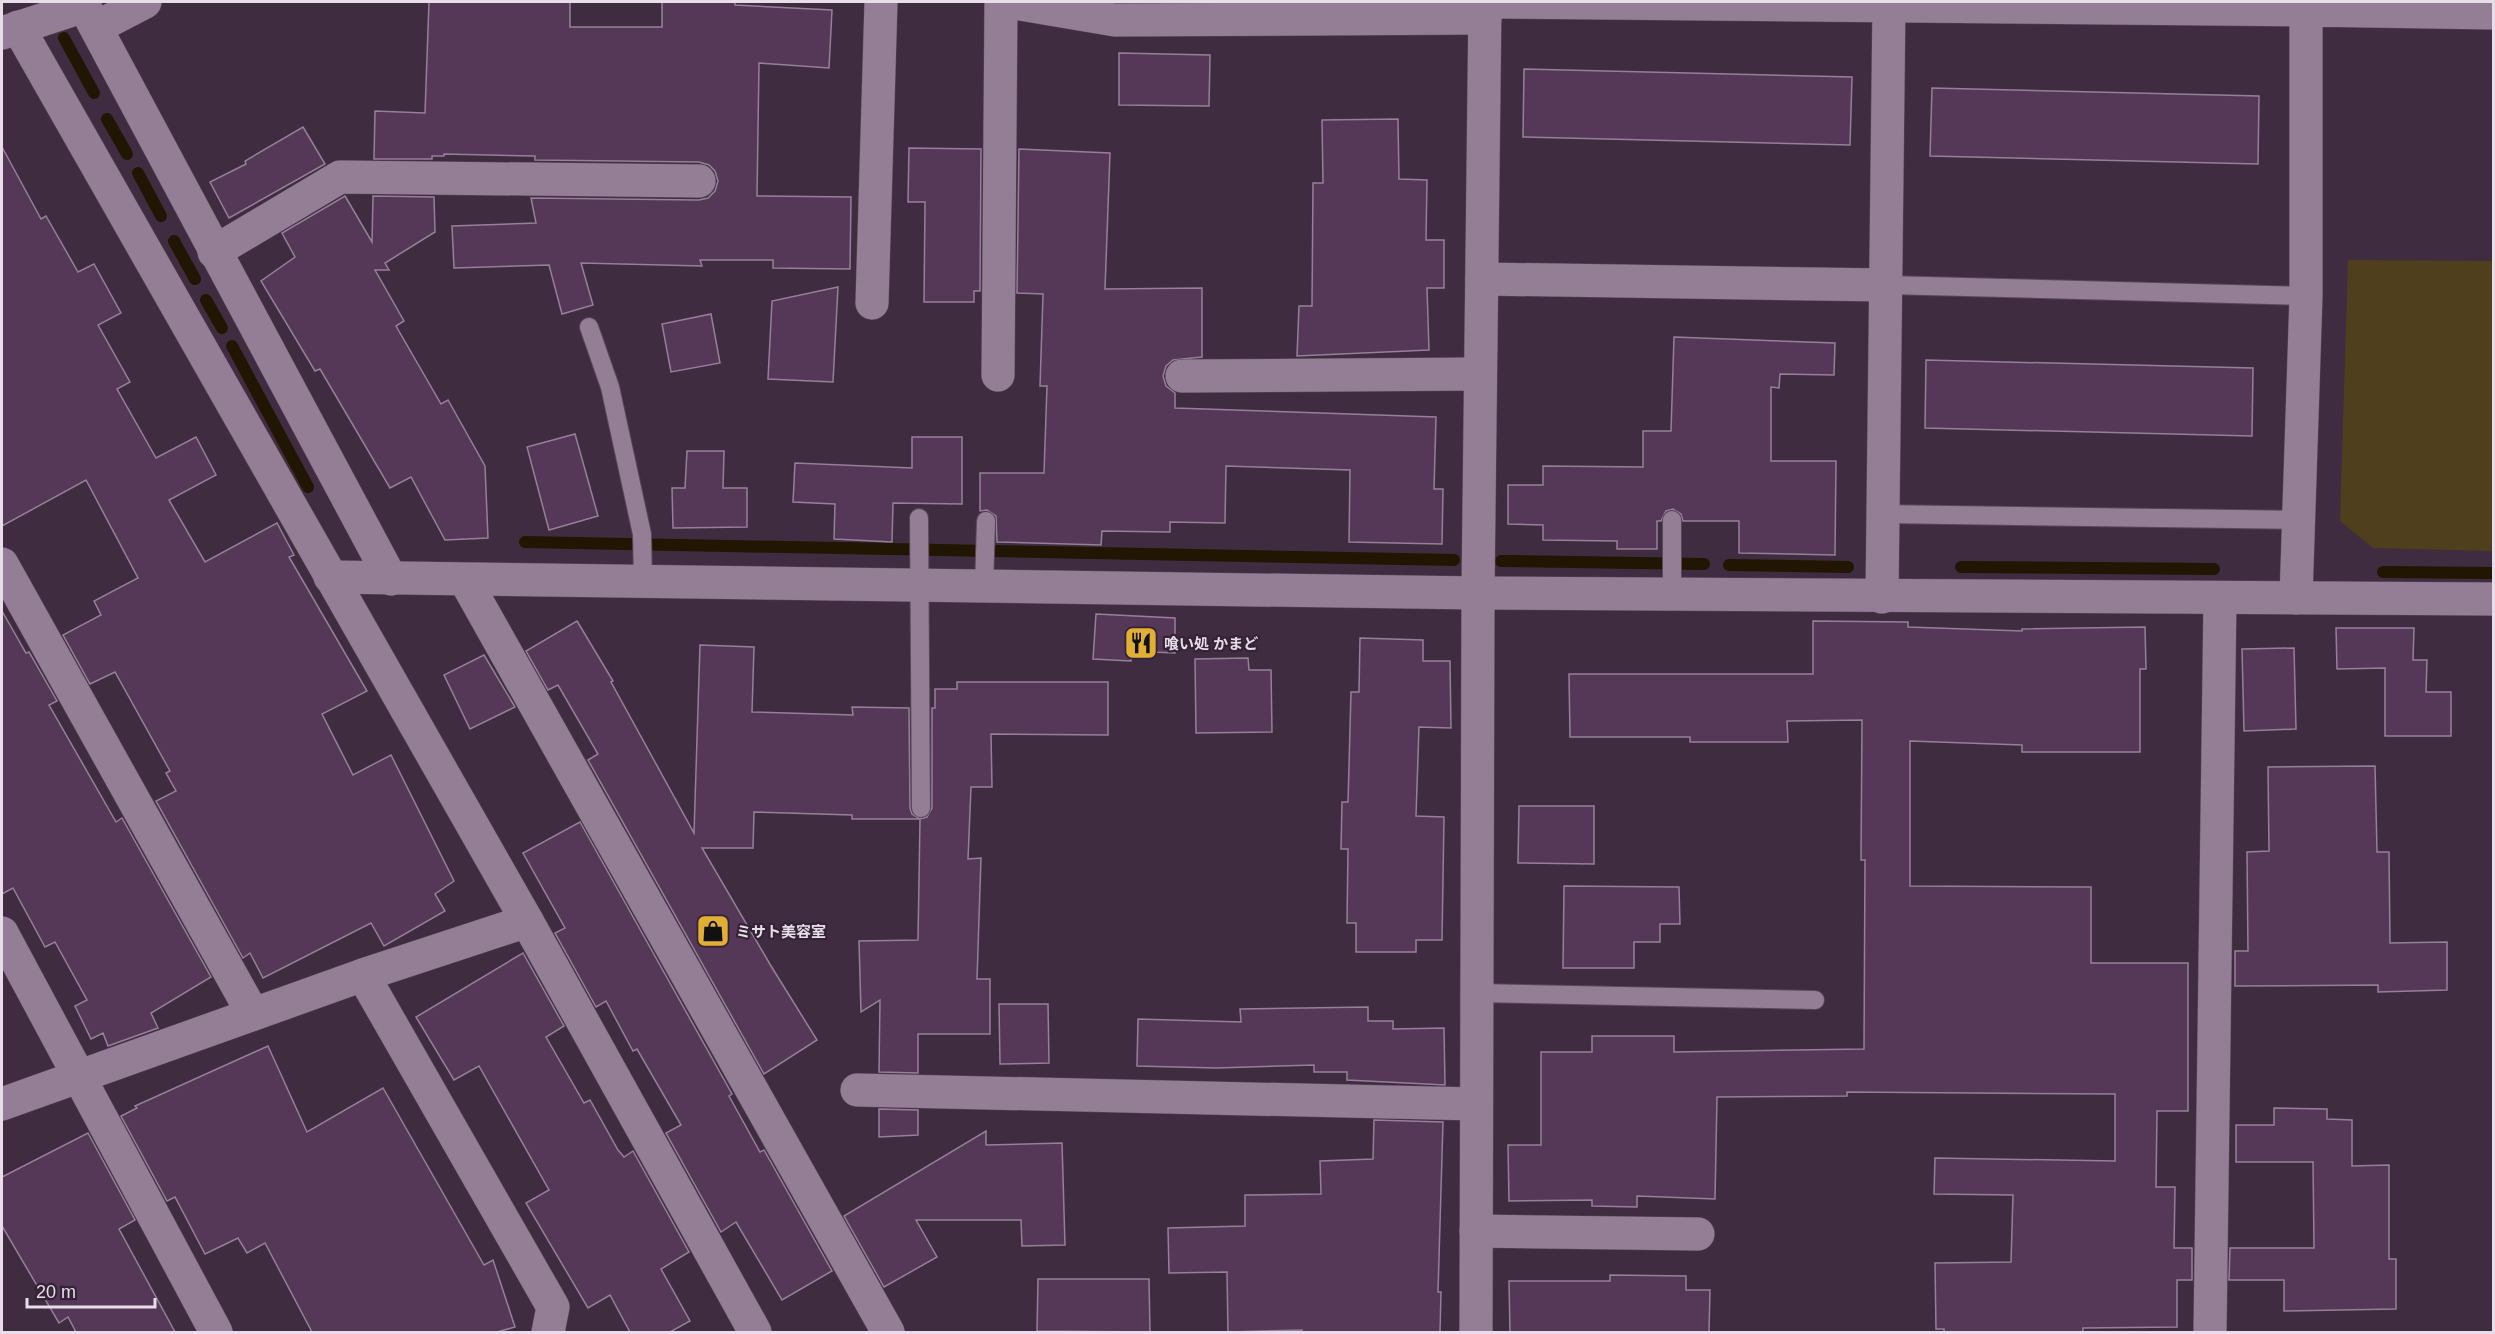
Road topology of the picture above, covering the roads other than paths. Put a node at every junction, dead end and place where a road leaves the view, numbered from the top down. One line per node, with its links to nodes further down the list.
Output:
1 (145, 2): 8 (street)
2 (881, 2): 16 (street)
3 (1001, 2): 19 (street)
4 (1009, 2): 7 (street)
5 (1889, 4): 6 (street); 7 (street); 14 (street)
6 (2306, 6): 9 (street); 15 (street)
7 (1488, 7): 13 (street)
8 (88, 11): 10 (street); 12 (street)
9 (2493, 14)
10 (10, 30): 30 (street)
11 (699, 181): 12 (street)
12 (214, 252): 31 (street)
13 (1482, 279): 14 (street); 18 (street)
14 (1887, 285): 15 (lane); 21 (street)
15 (2306, 296): 24 (street)
16 (872, 303)
17 (589, 327): 27 (lane)
18 (1480, 374): 20 (street); 34 (street)
19 (998, 375)
20 (1182, 376)
21 (1883, 514): 24 (lane); 35 (street)
22 (919, 519): 28 (lane)
23 (1672, 520): 33 (lane)
24 (2299, 520): 37 (street)
25 (986, 521): 29 (lane)
26 (2, 564): 45 (street)
27 (644, 570): 28 (street); 32 (street)
28 (920, 574): 29 (street); 39 (lane)
29 (985, 575): 34 (street)
30 (330, 577): 31 (street); 40 (street)
31 (391, 579): 32 (street)
32 (465, 580): 55 (street)
33 (1672, 584): 34 (street); 35 (street)
34 (1478, 593): 43 (street)
35 (1882, 597): 36 (street)
36 (2220, 598): 37 (street); 57 (street)
37 (2296, 598): 38 (street)
38 (2493, 599)
39 (921, 808)
40 (527, 921): 42 (street); 54 (street)
41 (2, 933): 46 (street)
42 (363, 975): 45 (street); 53 (street)
43 (1476, 993): 44 (lane); 49 (street)
44 (1815, 1000)
45 (253, 1014): 46 (street)
46 (80, 1076): 48 (street); 52 (street)
47 (857, 1090): 49 (street)
48 (2, 1104)
49 (1476, 1104): 50 (street)
50 (1476, 1231): 51 (street); 56 (street)
51 (1698, 1234)
52 (216, 1332)
53 (548, 1332)
54 (755, 1332)
55 (888, 1332)
56 (1476, 1332)
57 (2210, 1332)

